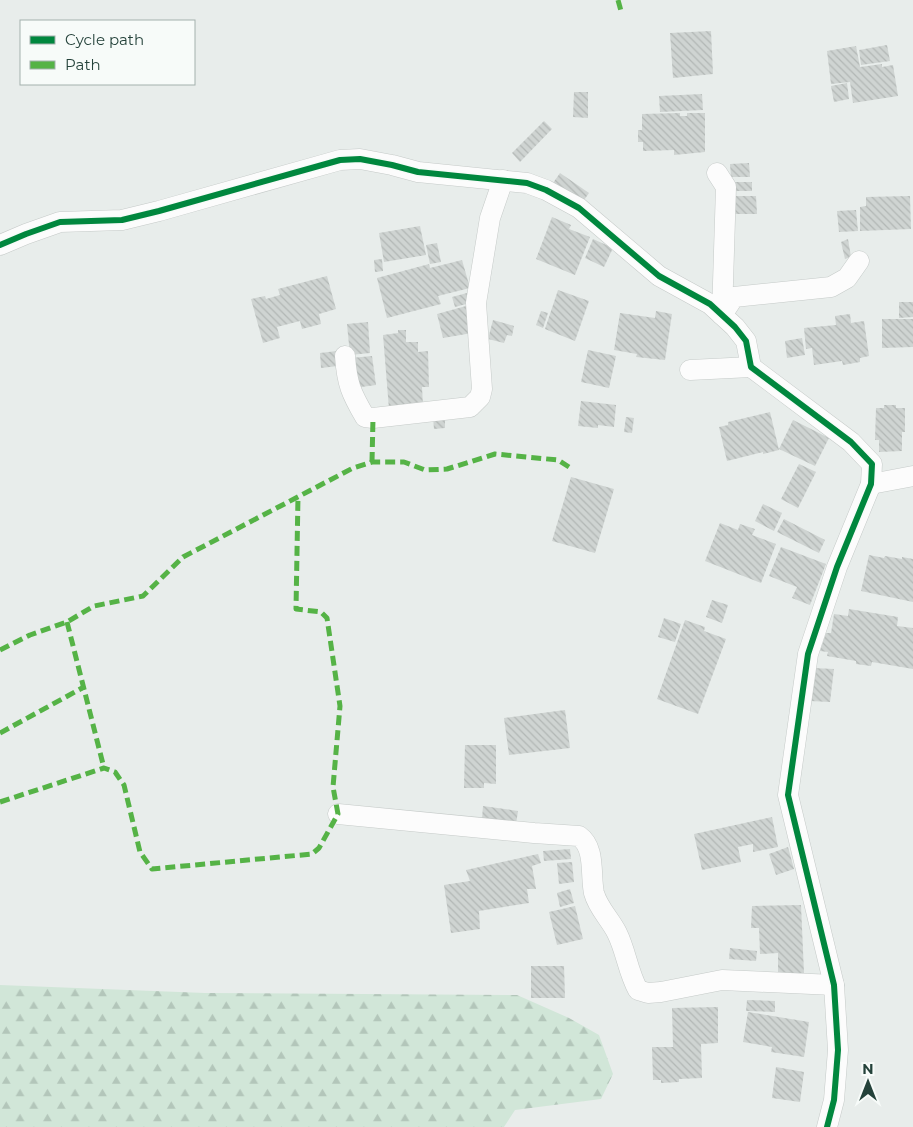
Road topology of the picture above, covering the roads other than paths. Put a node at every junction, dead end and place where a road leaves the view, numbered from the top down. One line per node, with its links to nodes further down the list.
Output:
1 (717, 173): 5 (street)
2 (503, 180): 3 (street); 5 (street); 6 (street)
3 (0, 245)
4 (859, 261): 5 (street)
5 (722, 315): 7 (street)
6 (345, 356)
7 (750, 367): 8 (street); 10 (street)
8 (690, 370)
9 (913, 476): 10 (street)
10 (871, 484): 12 (street)
11 (338, 814): 12 (street)
12 (834, 985): 13 (street)
13 (827, 1127)

